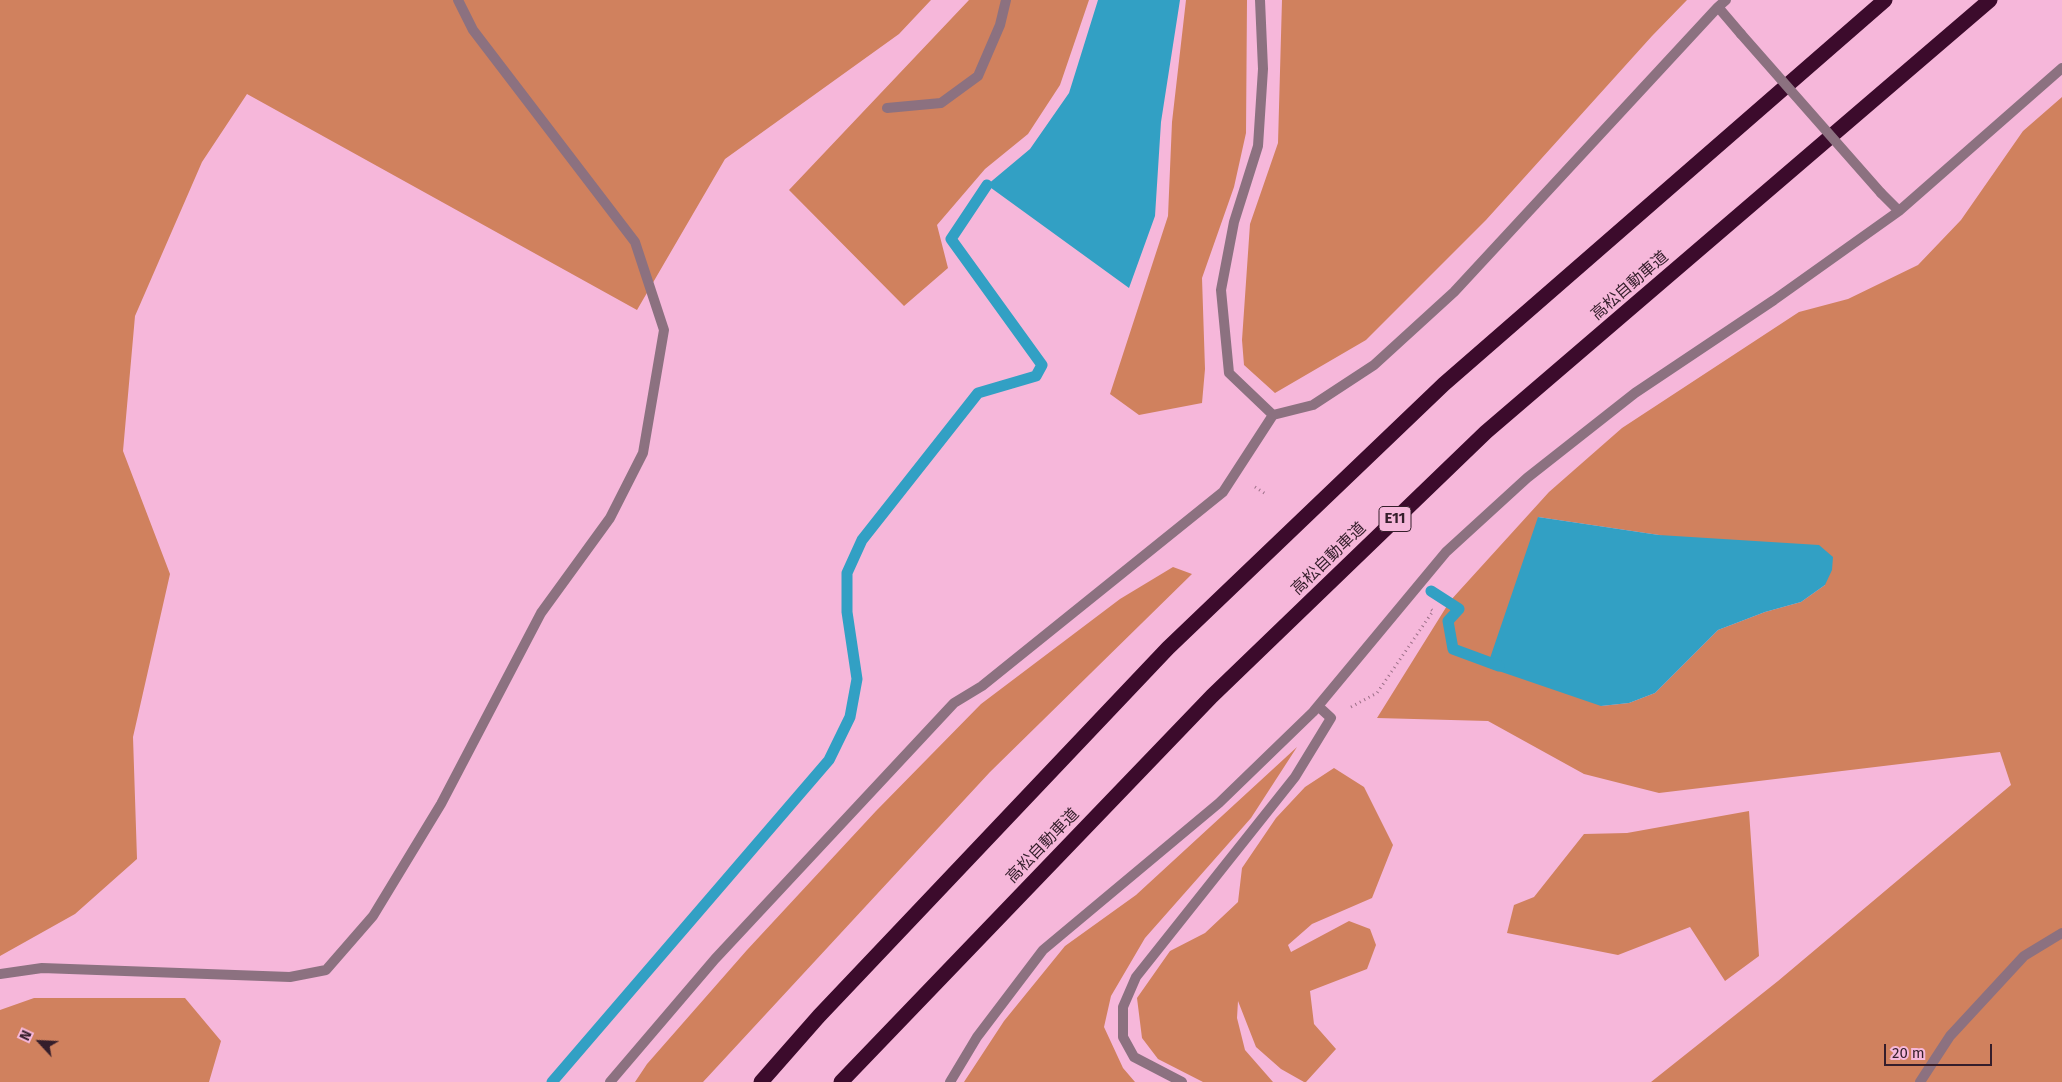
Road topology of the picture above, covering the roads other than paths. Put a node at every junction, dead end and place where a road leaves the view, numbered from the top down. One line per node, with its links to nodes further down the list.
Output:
1 (458, 0): 13 (street)
2 (1006, 0): 8 (street)
3 (1260, 0): 10 (street)
4 (1885, 0): 15 (highway)
5 (1990, 0): 16 (highway, 高松自動車道 / E11)
6 (1722, 3): 9 (street, bridge); 10 (street)
7 (2062, 68): 9 (street)
8 (886, 108)
9 (1899, 210): 11 (street)
10 (1273, 415): 14 (street)
11 (1318, 706): 17 (street); 18 (street)
12 (2062, 933): 19 (street)
13 (0, 974)
14 (610, 1082)
15 (761, 1082)
16 (841, 1082)
17 (950, 1082)
18 (1182, 1082)
19 (1920, 1082)

